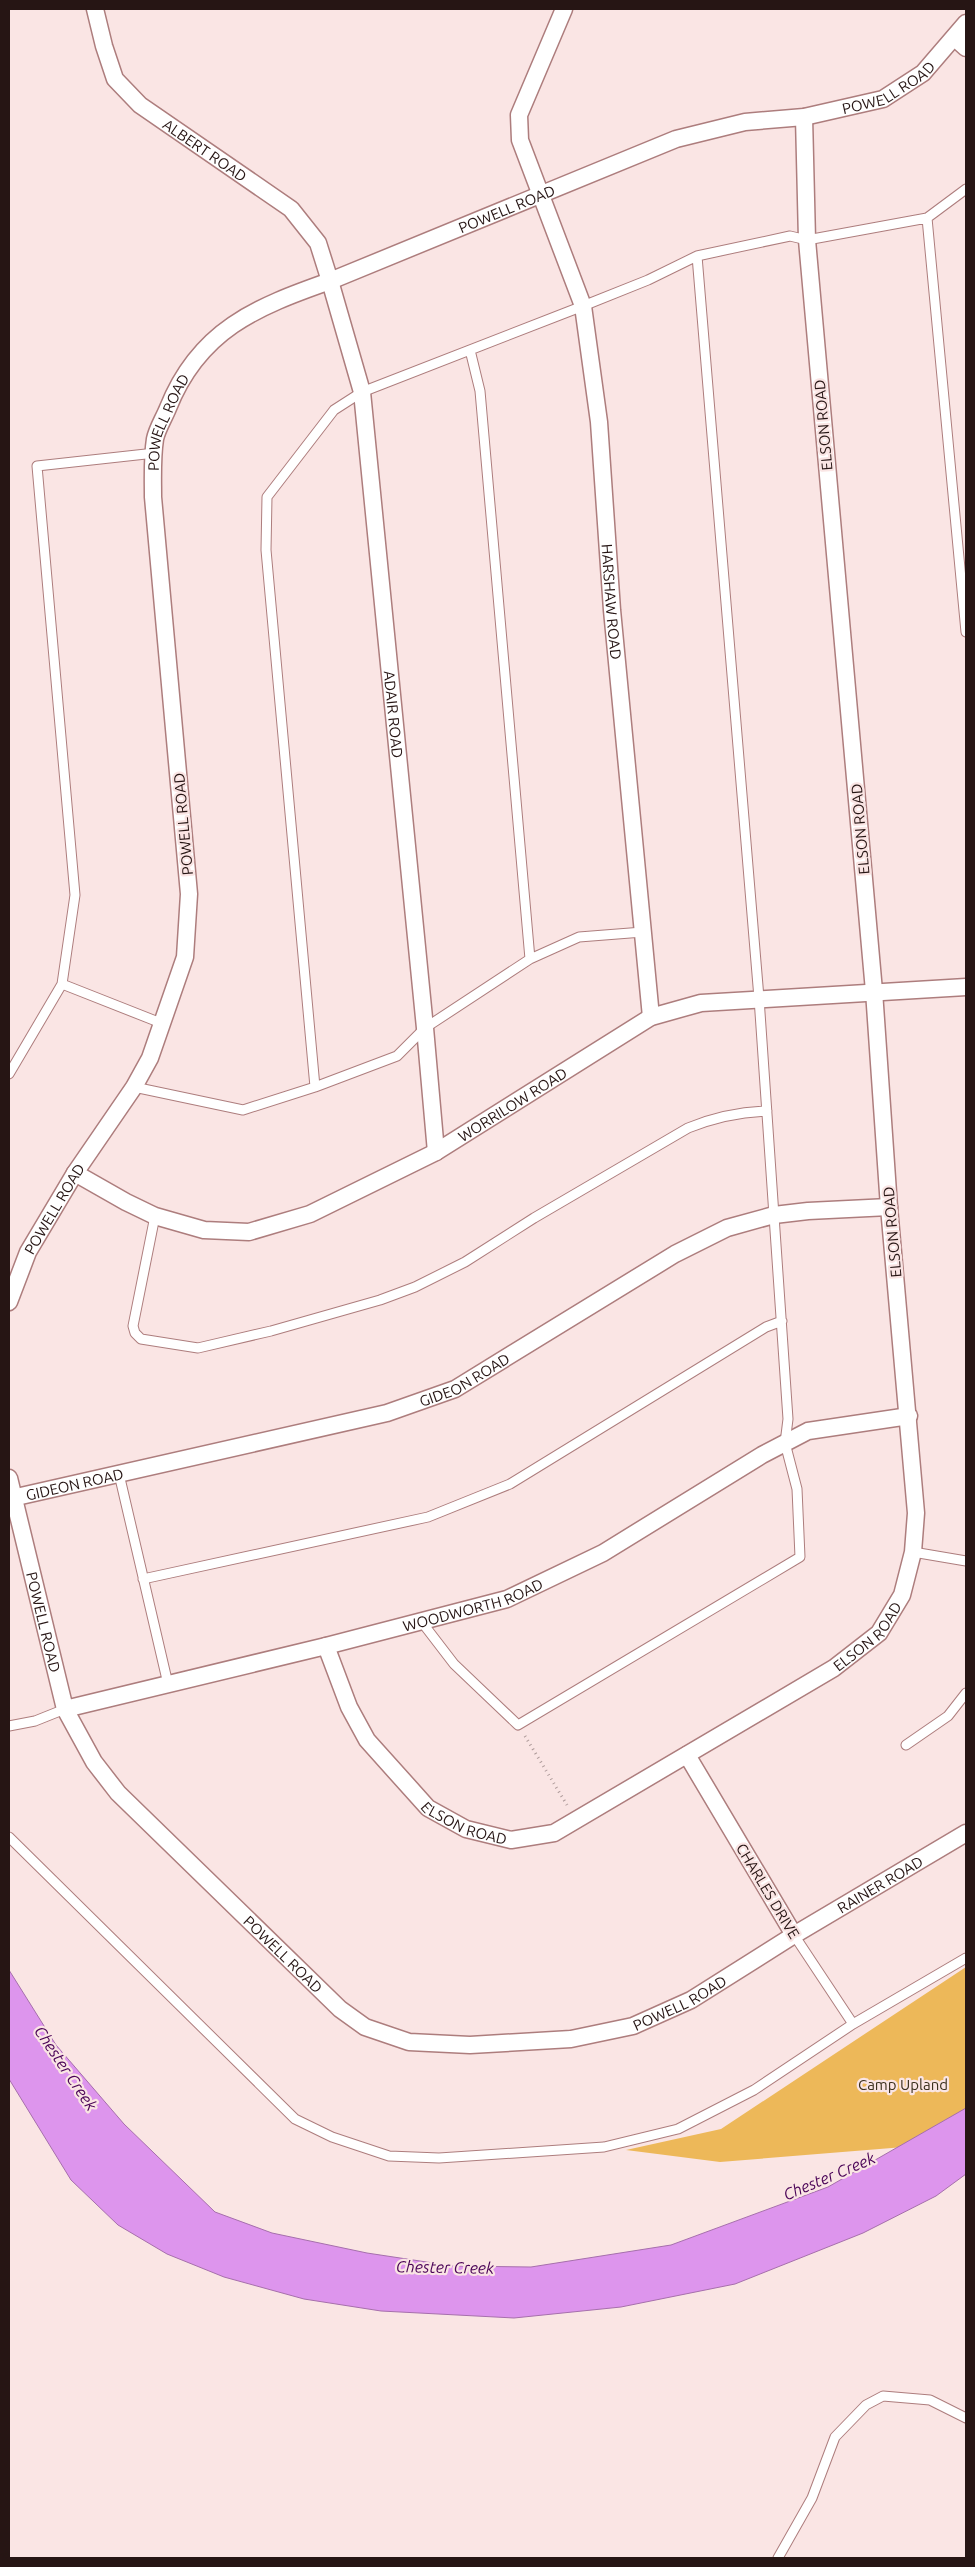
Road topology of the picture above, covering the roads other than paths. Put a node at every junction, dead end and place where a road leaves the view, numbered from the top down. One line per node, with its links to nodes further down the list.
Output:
1 (95, 9): 11 (street, ALBERT ROAD)
2 (564, 9): 7 (street, HARSHAW ROAD)
3 (966, 23): 4 (street, POWELL ROAD)
4 (961, 43): 5 (street, POWELL ROAD)
5 (804, 117): 7 (street, POWELL ROAD); 9 (street, ELSON ROAD)
6 (966, 189): 8 (lane)
7 (541, 193): 11 (street, POWELL ROAD); 12 (street, HARSHAW ROAD)
8 (927, 218): 9 (lane); 16 (lane)
9 (807, 240): 10 (lane); 21 (street, ELSON ROAD)
10 (697, 256): 12 (lane); 22 (lane)
11 (330, 281): 14 (street, ADAIR ROAD); 15 (street, POWELL ROAD)
12 (583, 306): 13 (lane); 17 (street, HARSHAW ROAD)
13 (470, 350): 14 (lane); 18 (lane)
14 (362, 392): 25 (street, ADAIR ROAD); 28 (lane)
15 (155, 453): 19 (lane); 24 (street, POWELL ROAD)
16 (966, 632)
17 (643, 932): 18 (lane); 23 (street, HARSHAW ROAD)
18 (530, 959): 25 (lane)
19 (62, 984): 24 (lane); 26 (lane)
20 (966, 987): 21 (street, WORRILOW ROAD)
21 (874, 991): 22 (street, WORRILOW ROAD); 32 (street, ELSON ROAD)
22 (759, 998): 23 (street, WORRILOW ROAD); 29 (lane)
23 (652, 1017): 30 (street, WORRILOW ROAD)
24 (161, 1023): 27 (street, POWELL ROAD)
25 (425, 1028): 28 (lane); 30 (street, ADAIR ROAD)
26 (9, 1074)
27 (134, 1087): 28 (lane); 31 (street, POWELL ROAD)
28 (315, 1087)
29 (767, 1111): 33 (lane); 34 (lane)
30 (436, 1152): 34 (street, WORRILOW ROAD)
31 (76, 1173): 34 (street, WORRILOW ROAD); 35 (street, POWELL ROAD)
32 (889, 1207): 33 (street, GIDEON ROAD); 37 (street, ELSON ROAD)
33 (774, 1215): 36 (lane); 39 (street, GIDEON ROAD)
34 (155, 1216)
35 (9, 1302)
36 (782, 1322): 38 (lane); 44 (lane)
37 (909, 1416): 38 (street, WOODWORTH ROAD); 42 (street, ELSON ROAD)
38 (785, 1443): 45 (street, WOODWORTH ROAD); 45 (lane)
39 (118, 1474): 41 (street, GIDEON ROAD); 44 (lane)
40 (9, 1478): 41 (street, POWELL ROAD)
41 (12, 1498): 49 (street, POWELL ROAD)
42 (913, 1552): 43 (lane); 52 (street, ELSON ROAD)
43 (966, 1561)
44 (143, 1579): 47 (lane)
45 (421, 1621): 46 (street, WOODWORTH ROAD)
46 (326, 1646): 47 (street, WOODWORTH ROAD); 52 (street, ELSON ROAD)
47 (168, 1684): 49 (street, WOODWORTH ROAD)
48 (966, 1693): 51 (lane)
49 (65, 1709): 50 (lane, WOODWORTH ROAD); 55 (street, POWELL ROAD)
50 (9, 1726)
51 (906, 1745)
52 (687, 1755): 55 (street, CHARLES DRIVE)
53 (966, 1833): 55 (street, RAINER ROAD)
54 (9, 1838): 57 (lane)
55 (794, 1935): 57 (lane, CHARLES DRIVE)
56 (966, 1958): 57 (lane)
57 (853, 2024)
58 (966, 2418): 59 (lane)
59 (778, 2558)

